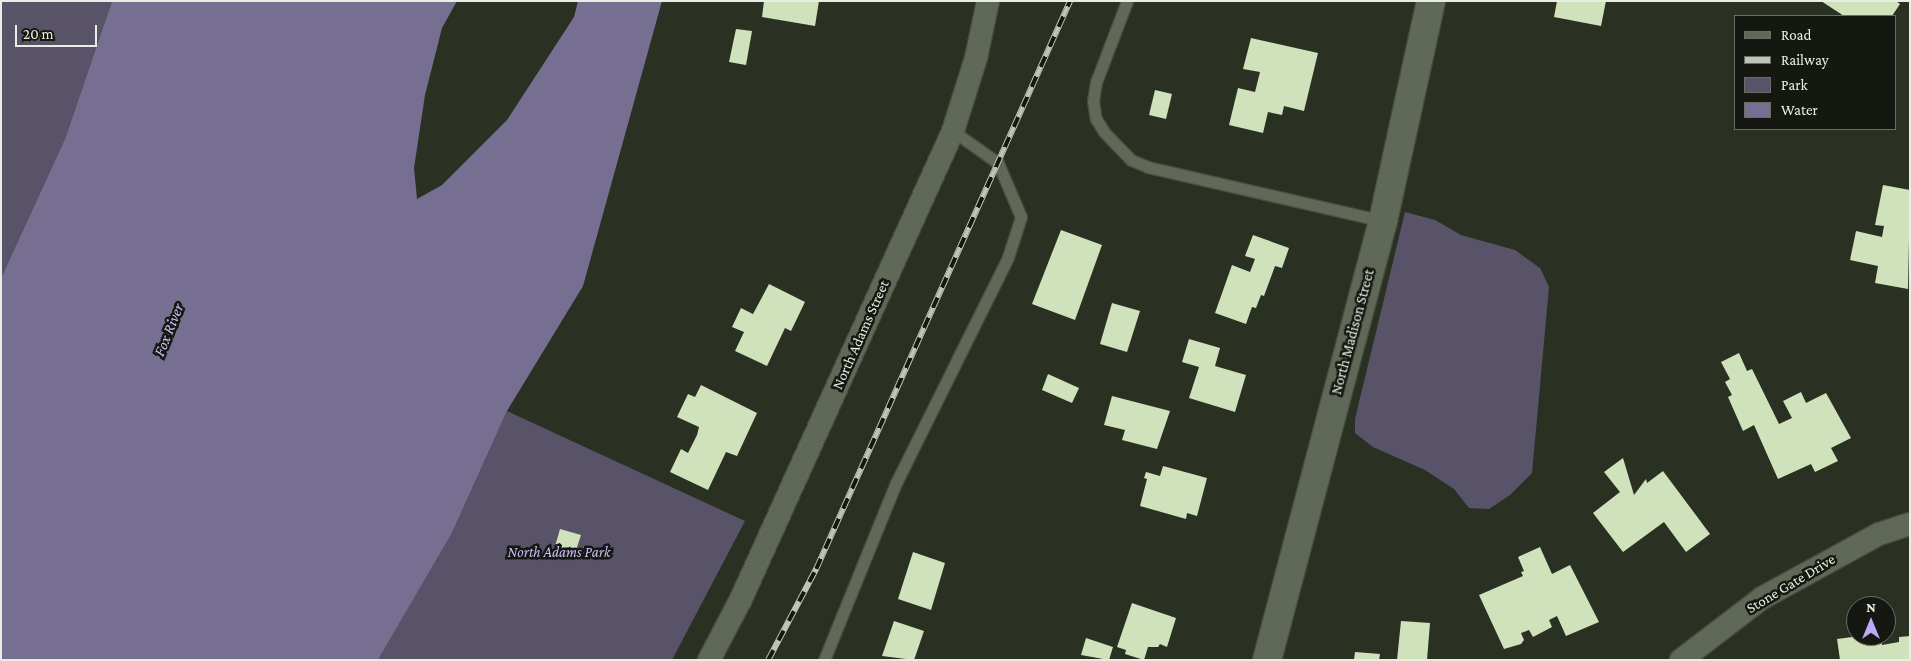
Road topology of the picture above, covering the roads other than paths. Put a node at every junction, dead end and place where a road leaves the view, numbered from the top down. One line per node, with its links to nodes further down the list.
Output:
1 (988, 1): 4 (street, North Adams Street)
2 (1127, 1): 5 (lane)
3 (1431, 1): 5 (street, North Madison Street)
4 (953, 131): 7 (street, North Adams Street); 8 (lane)
5 (1383, 221): 9 (street, North Madison Street)
6 (1910, 524): 10 (street, Stone Gate Drive)
7 (709, 660)
8 (824, 660)
9 (1266, 660)
10 (1681, 660)

